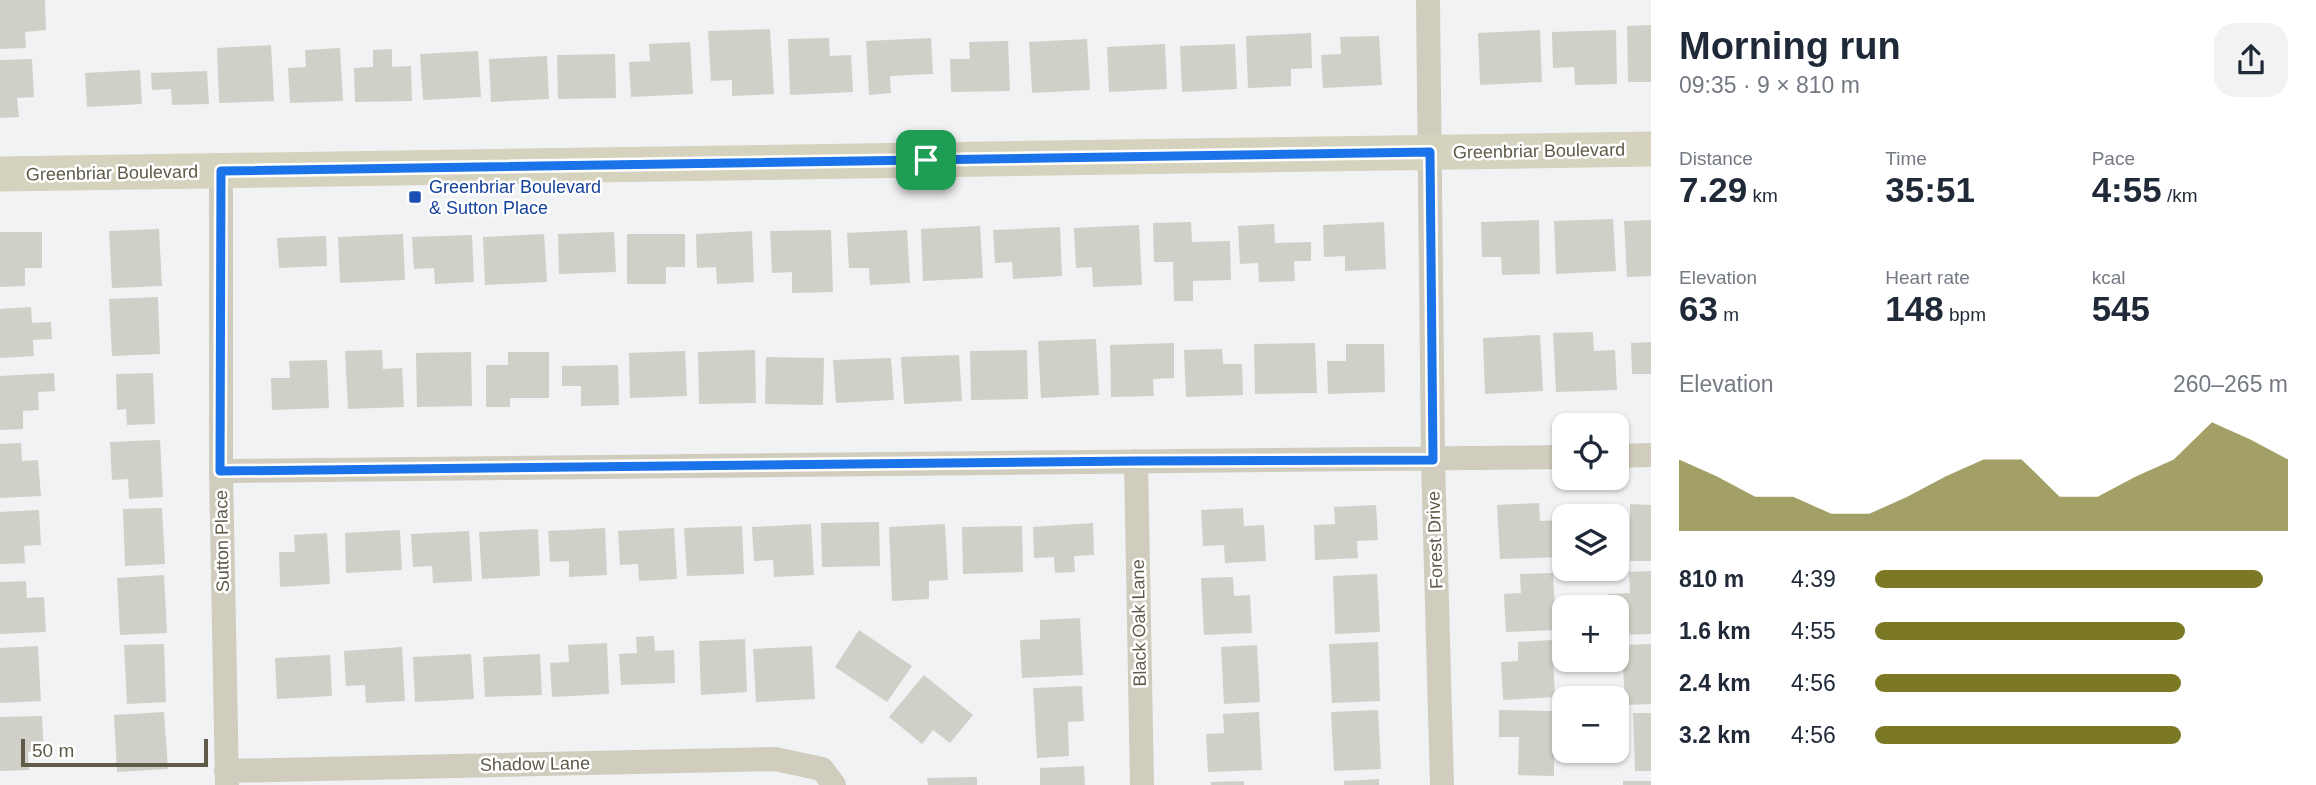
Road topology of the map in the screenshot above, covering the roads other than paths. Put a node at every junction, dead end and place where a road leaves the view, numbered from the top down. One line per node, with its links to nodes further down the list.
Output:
1 (1428, 0): 3 (street, Forest Drive)
2 (1651, 149): 3 (street, Greenbriar Boulevard)
3 (1430, 152): 4 (street, Greenbriar Boulevard); 9 (street, Forest Drive)
4 (221, 171): 5 (street, Greenbriar Boulevard); 11 (street, Sutton Place)
5 (0, 174)
6 (1651, 455): 7 (street)
7 (1629, 456)
8 (1552, 457): 9 (street)
9 (1433, 460): 10 (street); 15 (street, Forest Drive)
10 (1136, 461): 11 (street); 14 (street, Black Oak Lane)
11 (220, 471): 12 (street, Sutton Place)
12 (227, 778): 13 (street, Shadow Lane)
13 (834, 785)
14 (1142, 785)
15 (1443, 785)

